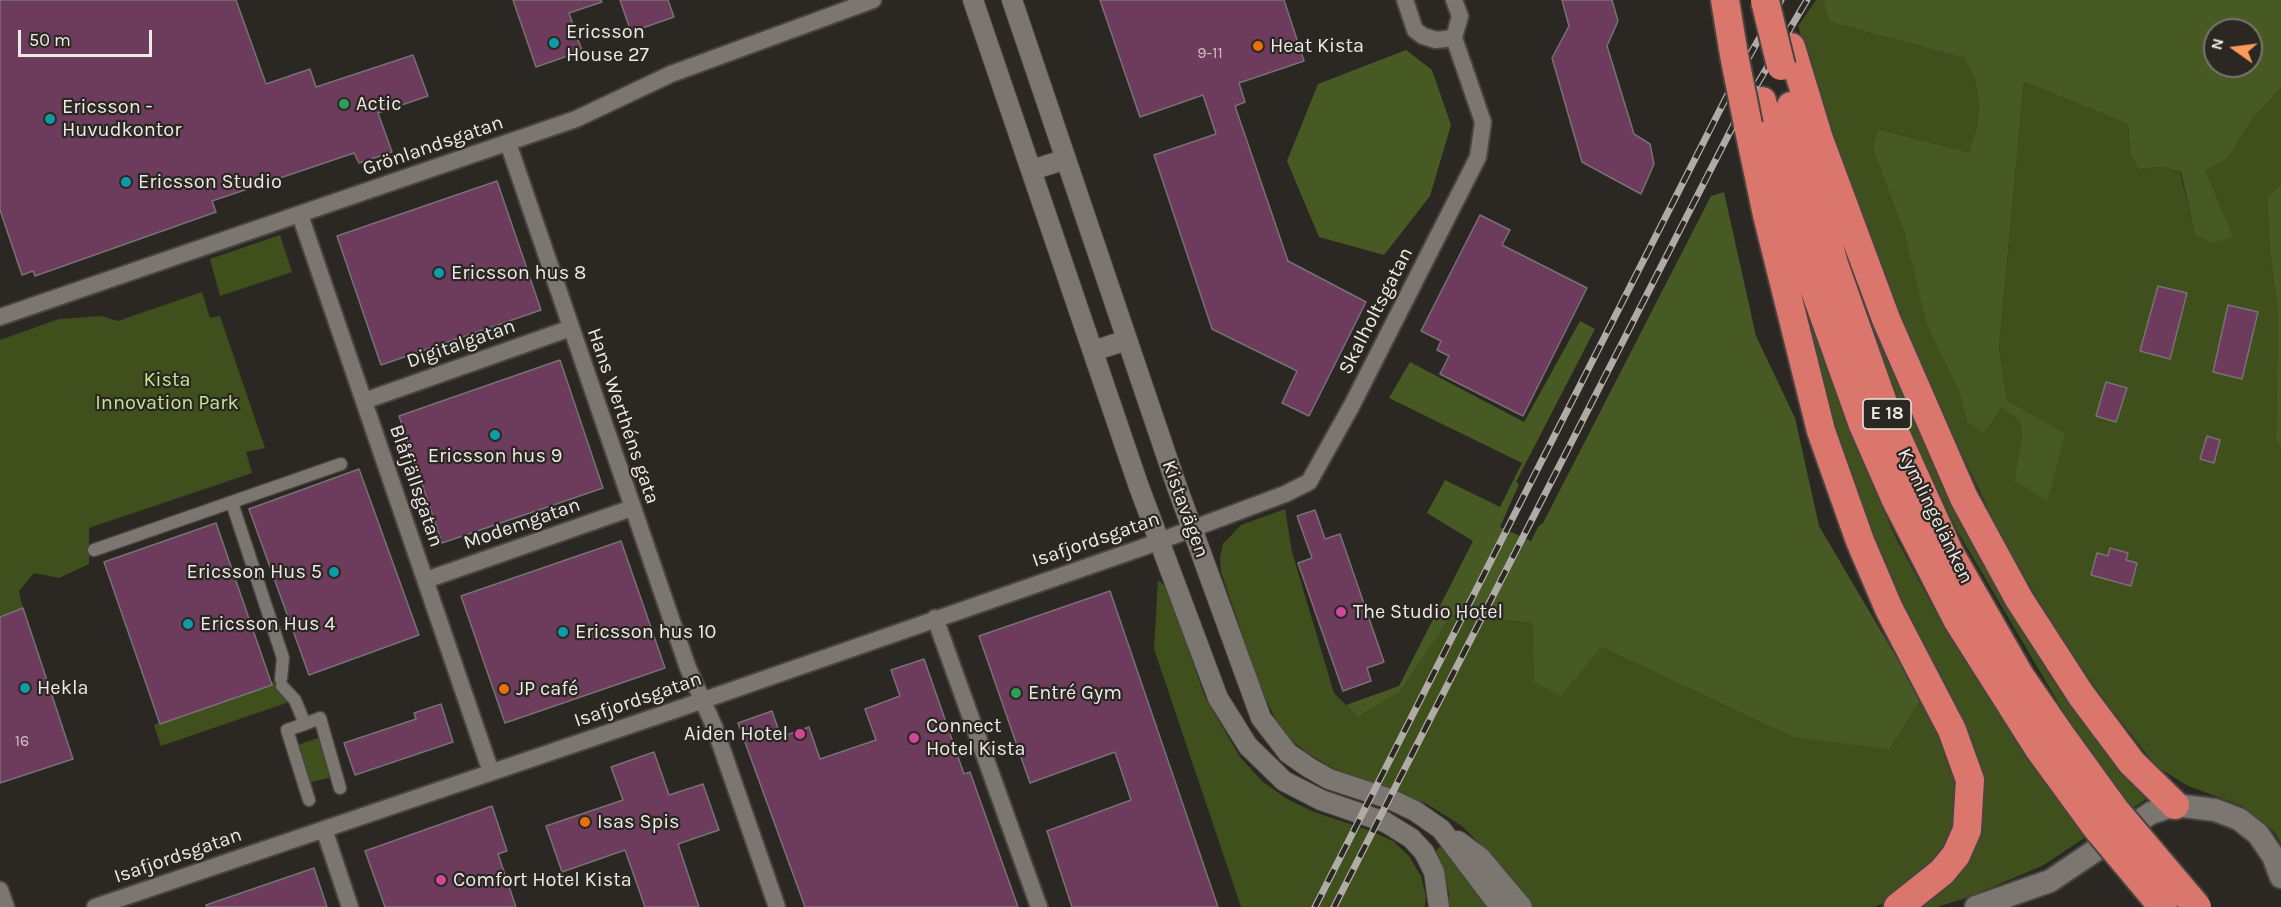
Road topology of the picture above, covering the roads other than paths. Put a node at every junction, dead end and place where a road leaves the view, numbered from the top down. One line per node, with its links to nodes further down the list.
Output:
1 (873, 0): 13 (street, Grönlandsgatan)
2 (973, 0): 15 (street, Kistavägen)
3 (1012, 0): 14 (street, Kistavägen)
4 (1405, 0): 10 (street)
5 (1454, 0): 10 (street, Skalholtsgatan)
6 (1725, 0): 11 (highway)
7 (1737, 0): 11 (highway, Kymlingelänken / E 18)
8 (1765, 0): 12 (highway, Kymlingelänken / E 18, bridge)
9 (1771, 0): 12 (highway)
10 (1454, 38): 25 (street, Skalholtsgatan)
11 (1740, 45): 32 (highway, Kymlingelänken / E 18); 49 (highway, bridge)
12 (1786, 56): 32 (highway, Kymlingelänken / E 18); 36 (highway)
13 (508, 143): 16 (street, Grönlandsgatan); 18 (street, Hans Werthéns gata)
14 (1066, 159): 15 (street); 19 (street, Kistavägen)
15 (1032, 170): 20 (street, Kistavägen)
16 (300, 215): 17 (street, Grönlandsgatan); 21 (street, Blåfjällsgatan)
17 (0, 317)
18 (571, 328): 21 (street, Digitalgatan); 24 (street, Hans Werthéns gata)
19 (1127, 340): 20 (street); 25 (street, Kistavägen)
20 (1093, 351): 26 (street, Kistavägen)
21 (364, 401): 28 (street, Blåfjällsgatan)
22 (341, 464): 23 (street)
23 (232, 503): 27 (street); 31 (street)
24 (632, 508): 28 (street, Modemgatan); 30 (street, Hans Werthéns gata)
25 (1192, 528): 26 (street, Isafjordsgatan); 38 (street, Kistavägen)
26 (1159, 540): 29 (street, Isafjordsgatan); 46 (street, Kistavägen)
27 (94, 549)
28 (426, 580): 33 (street, Blåfjällsgatan)
29 (935, 618): 30 (street, Isafjordsgatan); 45 (street)
30 (703, 700): 33 (street, Isafjordsgatan); 44 (street, Hans Werthéns gata)
31 (305, 724): 34 (street); 35 (street)
32 (2050, 742): 51 (highway, Kymlingelänken / E 18, bridge); 52 (highway, Kymlingelänken / E 18, bridge)
33 (491, 772): 37 (street, Isafjordsgatan)
34 (340, 788)
35 (309, 800)
36 (2175, 805): 39 (main road); 50 (main road)
37 (324, 829): 42 (street, Isafjordsgatan); 43 (street)
38 (1441, 829): 47 (street, Kistavägen); 48 (street)
39 (2281, 877)
40 (0, 890): 41 (street)
41 (6, 907)
42 (95, 907)
43 (350, 907)
44 (777, 907)
45 (1039, 907)
46 (1439, 907)
47 (1500, 907)
48 (1522, 907)
49 (1898, 907)
50 (1976, 907)
51 (2163, 907)
52 (2197, 907)

